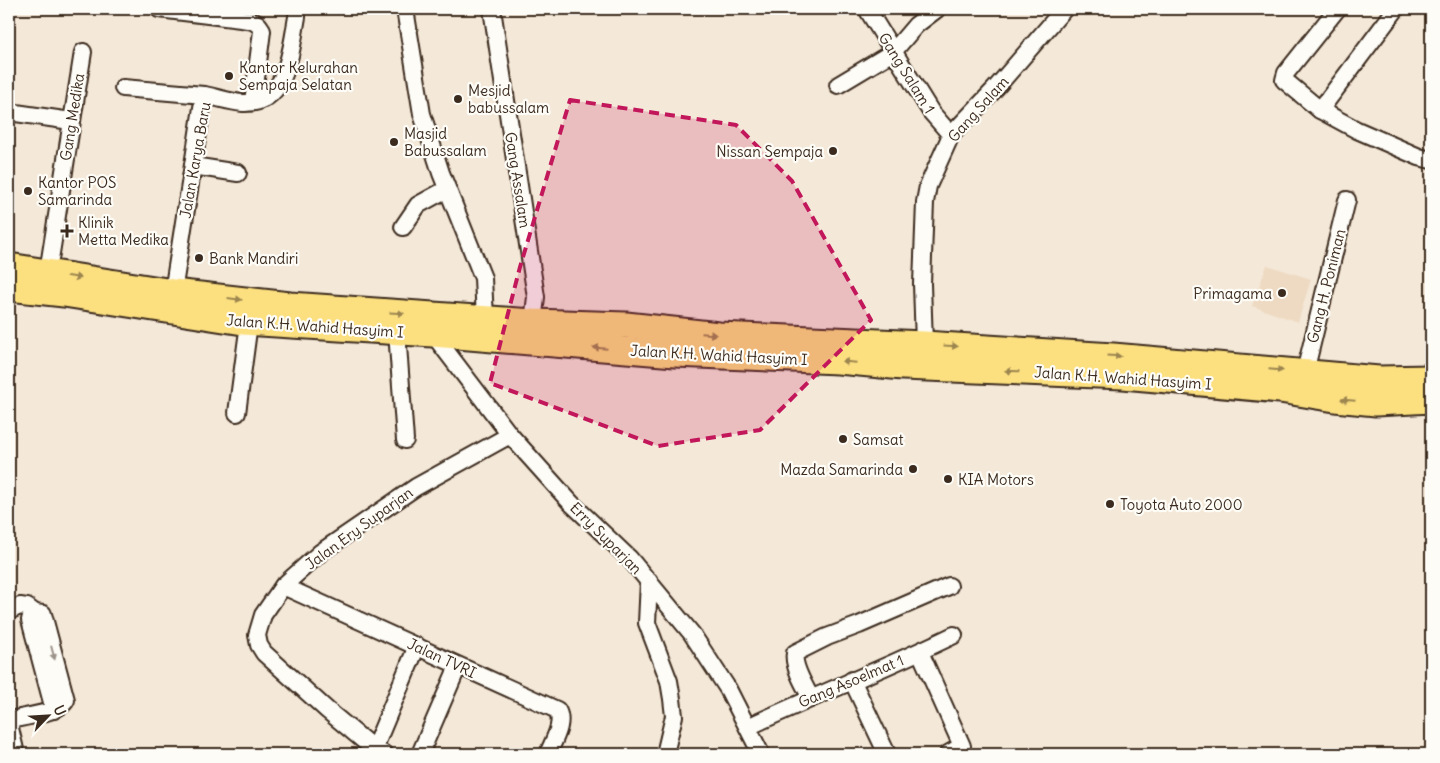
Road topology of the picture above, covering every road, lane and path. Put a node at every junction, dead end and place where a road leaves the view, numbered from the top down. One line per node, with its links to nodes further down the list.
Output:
1 (159, 9): 15 (street)
2 (297, 9): 15 (street)
3 (405, 9): 23 (street)
4 (492, 9): 31 (street, Gang Assalam)
5 (867, 9): 11 (street, Gang Salam 1)
6 (937, 9): 11 (street)
7 (1064, 9): 19 (street, Gang Salam)
8 (1337, 9): 16 (street)
9 (1396, 9): 16 (street)
10 (83, 52): 18 (street, Gang Medika)
11 (893, 52): 12 (street); 19 (street, Gang Salam 1)
12 (838, 85)
13 (123, 88): 14 (street)
14 (204, 95): 15 (street, Jalan Karya Baru); 21 (street, Jalan Karya Baru)
15 (253, 102)
16 (1320, 110): 20 (street)
17 (9, 112): 18 (street)
18 (71, 121): 27 (street, Gang Medika)
19 (950, 136): 36 (street, Gang Salam)
20 (1431, 160)
21 (193, 166): 22 (street); 29 (street, Jalan Karya Baru)
22 (238, 173)
23 (447, 189): 25 (street); 30 (street)
24 (1347, 200): 37 (street, Gang H. Poniman)
25 (403, 227)
26 (9, 266): 27 (main road, Jalan K.H. Wahid Hasyim I)
27 (48, 272): 29 (main road, Jalan K.H. Wahid Hasyim I, one-way to 29)
28 (9, 288): 32 (main road, Jalan K.H. Wahid Hasyim I)
29 (173, 292): 30 (main road, Jalan K.H. Wahid Hasyim I, one-way to 30)
30 (484, 319): 31 (main road, Jalan K.H. Wahid Hasyim I)
31 (533, 322): 35 (main road, Jalan K.H. Wahid Hasyim I)
32 (250, 323): 33 (main road, Jalan K.H. Wahid Hasyim I); 41 (street)
33 (397, 332): 34 (main road, Jalan K.H. Wahid Hasyim I); 43 (street)
34 (433, 334): 35 (main road, Jalan K.H. Wahid Hasyim I, one-way to 34); 42 (street, Erry Suparjan)
35 (673, 342): 36 (main road, Jalan K.H. Wahid Hasyim I, one-way to 36); 39 (main road, Jalan K.H. Wahid Hasyim I, one-way to 35)
36 (924, 344): 37 (main road, Jalan K.H. Wahid Hasyim I, one-way to 37)
37 (1304, 372): 39 (main road, Jalan K.H. Wahid Hasyim I)
38 (1431, 378): 39 (main road, Jalan K.H. Wahid Hasyim I)
39 (1378, 391): 40 (main road, Jalan K.H. Wahid Hasyim I)
40 (1431, 400)
41 (237, 413)
42 (510, 435): 44 (street, Erry Suparjan); 45 (street, Jalan Ery Suparjan)
43 (404, 440)
44 (649, 581): 55 (street, Erry Suparjan); 60 (street)
45 (283, 586): 49 (street, Jalan TVRI); 56 (street, Jalan Ery Suparjan)
46 (949, 586): 53 (street)
47 (9, 611): 54 (street)
48 (954, 635): 50 (street, Gang Asoelmat 1)
49 (417, 646): 51 (street, Jalan TVRI); 56 (street)
50 (920, 652): 52 (street, Gang Asoelmat 1); 63 (street)
51 (458, 666): 58 (street); 59 (street, Jalan TVRI)
52 (852, 680): 53 (street, Gang Asoelmat 1); 62 (street)
53 (810, 698): 55 (street, Gang Asoelmat 1)
54 (9, 722): 57 (street)
55 (748, 727): 61 (street, Erry Suparjan)
56 (379, 752)
57 (16, 754)
58 (420, 754)
59 (548, 754)
60 (664, 754)
61 (761, 754)
62 (887, 754)
63 (948, 754)

